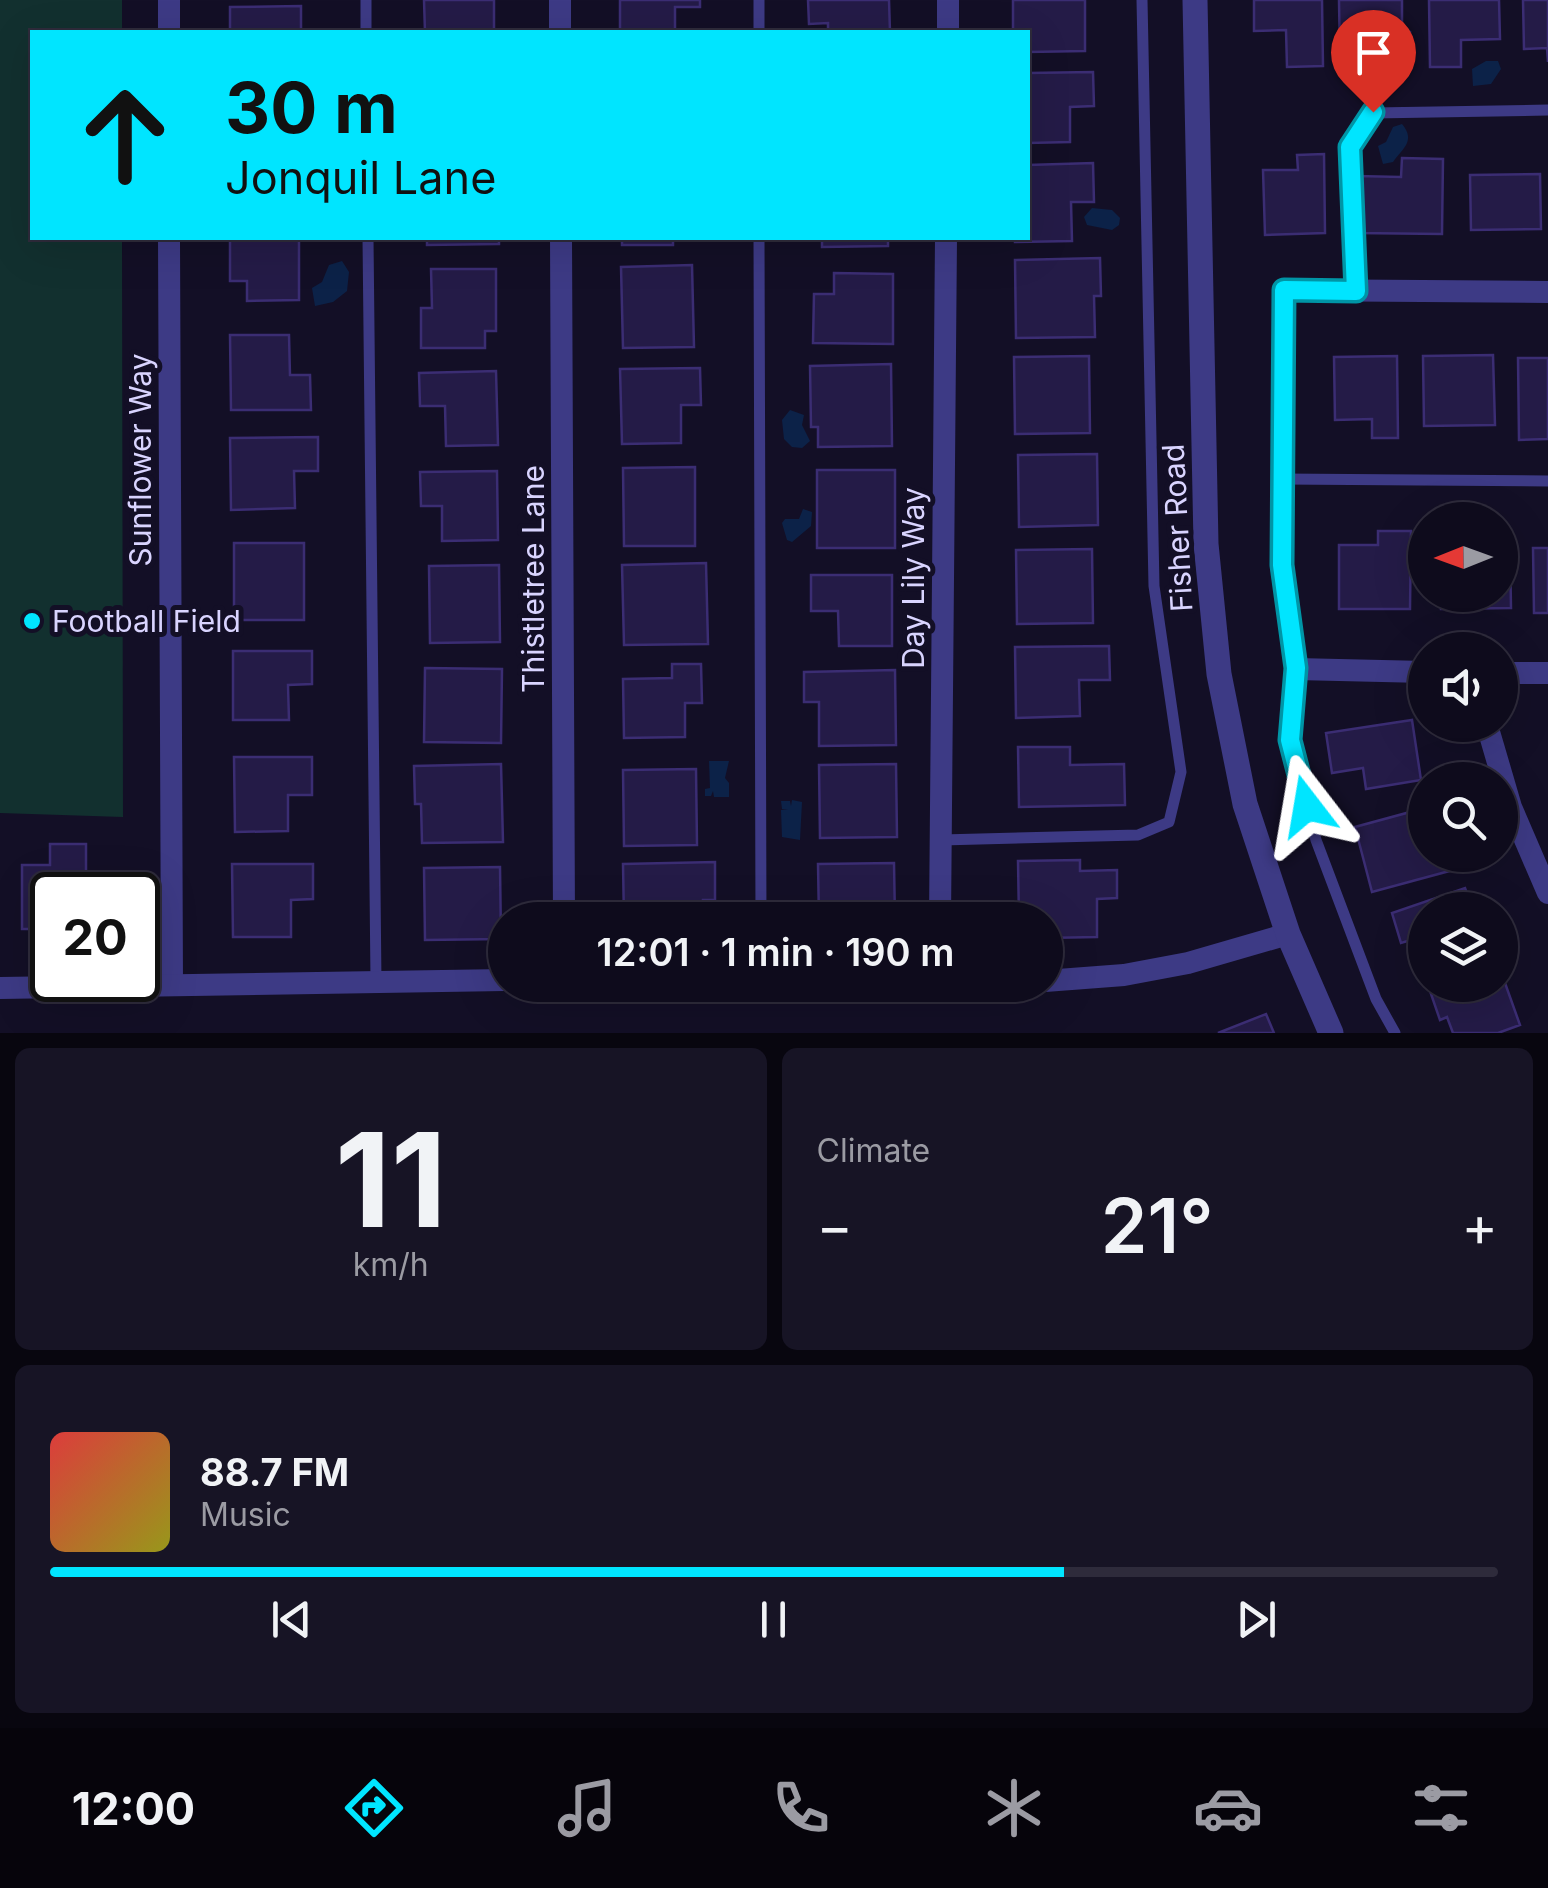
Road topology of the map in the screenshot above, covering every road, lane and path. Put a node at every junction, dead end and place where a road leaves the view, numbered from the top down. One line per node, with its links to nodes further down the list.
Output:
1 (169, 0): 8 (street)
2 (366, 0): 9 (lane)
3 (560, 0): 10 (street)
4 (759, 0): 11 (lane)
5 (948, 0): 12 (street)
6 (1142, 0): 28 (lane)
7 (1195, 0): 33 (street, Fisher Road)
8 (169, 30)
9 (366, 30)
10 (560, 30)
11 (759, 30)
12 (948, 30)
13 (1548, 110): 19 (lane)
14 (170, 240): 37 (street, Sunflower Way)
15 (368, 240): 36 (lane)
16 (561, 240): 30 (street, Thistletree Lane)
17 (759, 240): 31 (lane)
18 (946, 240): 28 (street, Day Lily Way)
19 (1356, 291): 20 (street); 21 (street)
20 (1548, 292)
21 (1281, 479): 22 (lane); 23 (street)
22 (1548, 480)
23 (1296, 668): 24 (street); 40 (lane)
24 (1408, 671)
25 (1548, 673): 26 (street)
26 (1518, 674)
27 (1492, 742): 29 (street)
28 (941, 840): 32 (street, Day Lily Way)
29 (1548, 893)
30 (564, 902)
31 (761, 902)
32 (940, 902)
33 (1288, 934): 35 (street); 39 (street, Fisher Road)
34 (488, 980): 36 (street)
35 (1063, 980)
36 (376, 981): 37 (street)
37 (172, 983): 38 (street)
38 (0, 988)
39 (1332, 1033)
40 (1395, 1033)

